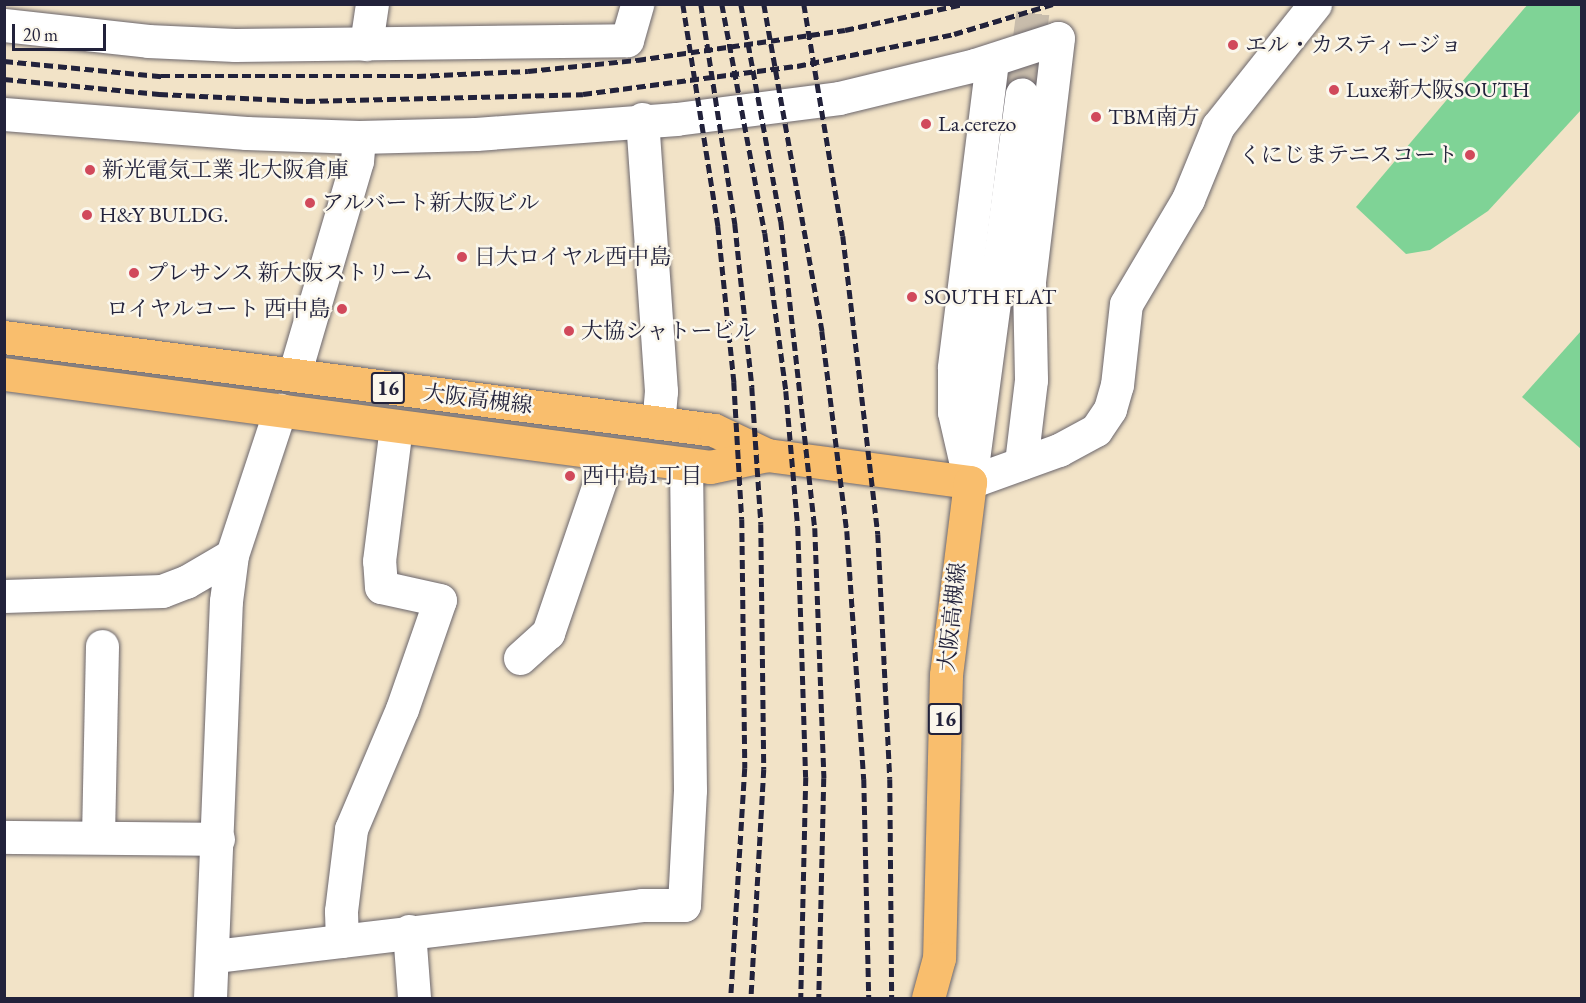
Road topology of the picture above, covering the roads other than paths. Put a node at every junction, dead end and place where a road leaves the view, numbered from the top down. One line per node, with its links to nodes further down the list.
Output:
1 (7, 4): 5 (street)
2 (372, 4): 6 (street)
3 (638, 4): 6 (street)
4 (1316, 4): 20 (street)
5 (4, 25): 6 (street)
6 (366, 44)
7 (992, 61): 10 (street); 20 (street); 22 (street)
8 (1022, 94): 22 (street)
9 (4, 114): 11 (street)
10 (642, 119): 11 (street); 16 (street)
11 (359, 137): 14 (street)
12 (4, 337): 14 (main road, 大阪高槻線 / 16)
13 (4, 374): 15 (main road, 大阪高槻線 / 16)
14 (294, 375): 16 (main road, 大阪高槻線 / 16)
15 (280, 410): 17 (main road, 大阪高槻線 / 16); 23 (street)
16 (658, 423): 19 (main road, 大阪高槻線 / 16)
17 (396, 426): 18 (main road, 大阪高槻線 / 16); 31 (street)
18 (609, 455): 21 (main road, 大阪高槻線 / 16); 26 (street)
19 (767, 455): 21 (main road, 大阪高槻線 / 16); 22 (main road, 大阪高槻線 / 16)
20 (1021, 463): 22 (street)
21 (686, 464): 30 (street)
22 (970, 482): 33 (main road, 大阪高槻線 / 16)
23 (232, 555): 24 (street); 29 (street)
24 (4, 596)
25 (102, 646): 28 (street)
26 (520, 658)
27 (4, 837): 28 (street)
28 (98, 837): 29 (street)
29 (218, 839): 32 (street)
30 (409, 931): 31 (street); 35 (street)
31 (342, 941): 32 (street)
32 (214, 956): 34 (street)
33 (939, 958): 36 (main road, 大阪高槻線 / 16); 37 (main road, 大阪高槻線 / 16)
34 (210, 999)
35 (414, 999)
36 (928, 999)
37 (953, 999)

